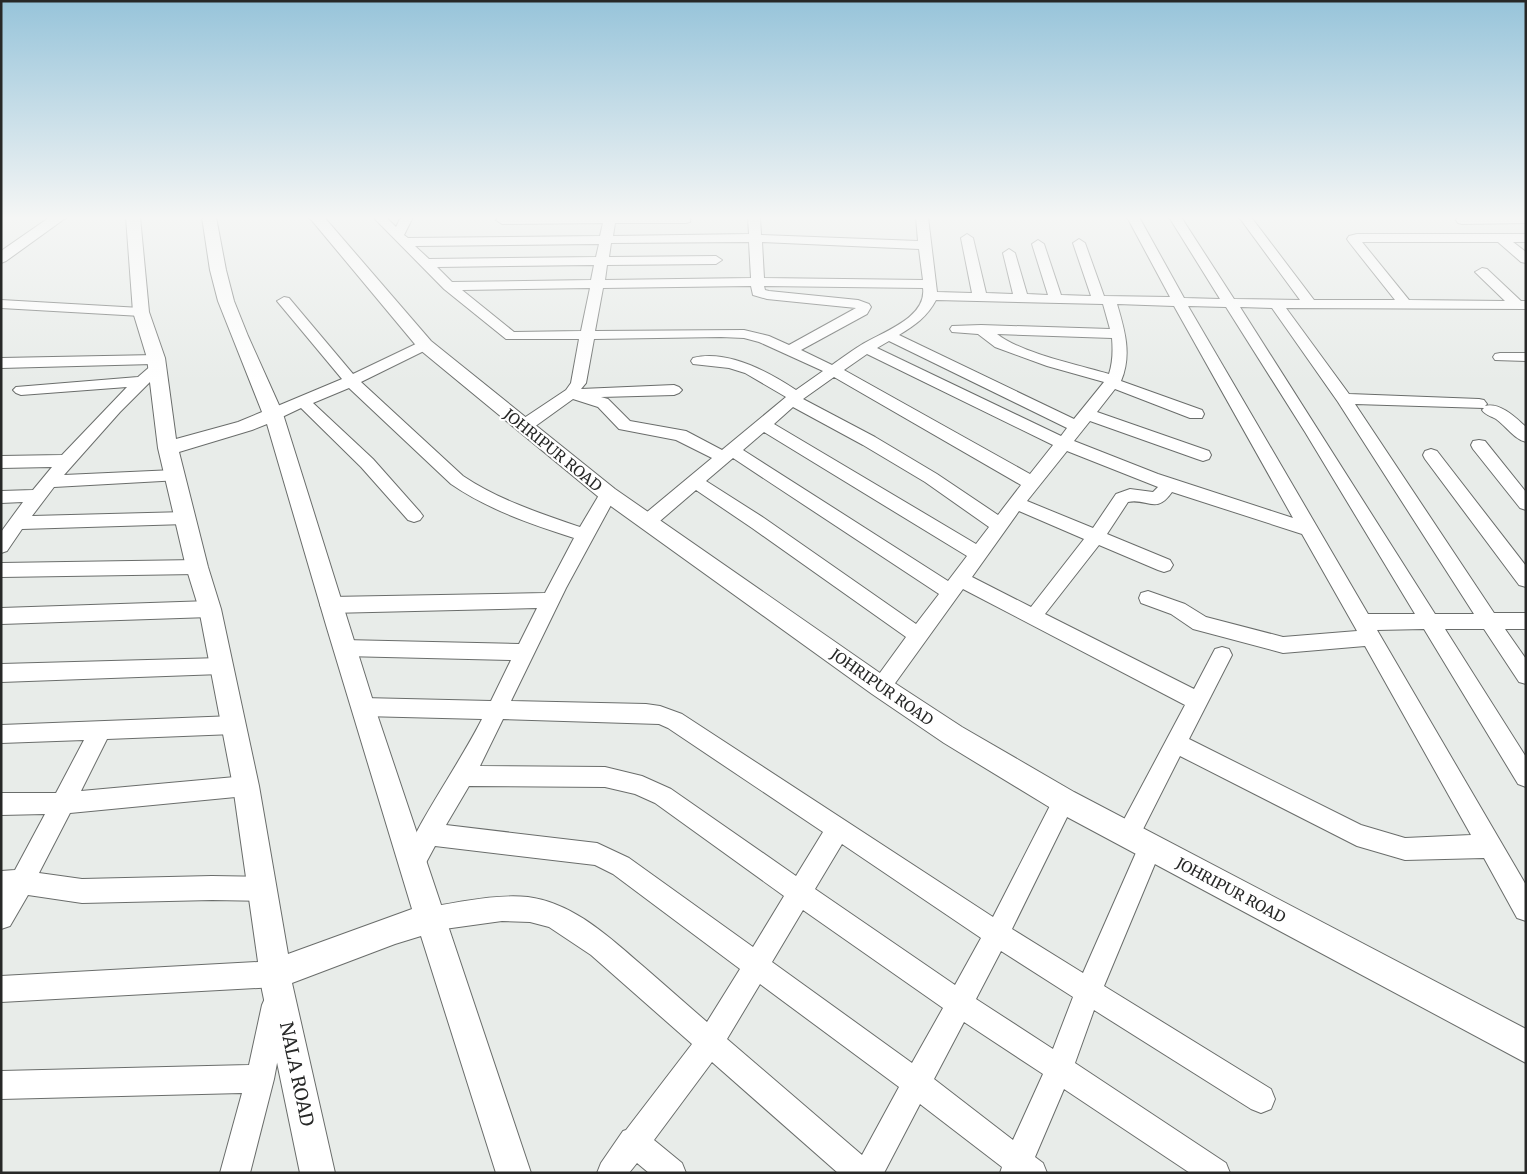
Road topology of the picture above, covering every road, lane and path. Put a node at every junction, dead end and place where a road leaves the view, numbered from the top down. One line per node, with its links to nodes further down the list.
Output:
1 (137, 272): 33 (street, NALA ROAD)
2 (219, 272): 56 (street)
3 (363, 272): 39 (street, JOHRIPUR ROAD)
4 (435, 272): 19 (street)
5 (599, 272): 18 (street)
6 (756, 272): 17 (street)
7 (926, 272): 20 (street)
8 (975, 272): 21 (street)
9 (1014, 272): 22 (street)
10 (1047, 272): 23 (street)
11 (1092, 272): 24 (street)
12 (1163, 272): 26 (street)
13 (1210, 272): 27 (street)
14 (1286, 272): 30 (street)
15 (1380, 272): 31 (street)
16 (1482, 272): 32 (street)
17 (757, 282): 18 (street); 20 (street); 41 (street)
18 (597, 284): 19 (street); 36 (street)
19 (449, 286): 36 (street)
20 (930, 290): 21 (street); 38 (street)
21 (980, 297): 22 (street)
22 (1021, 298): 23 (street)
23 (1056, 299): 24 (street)
24 (1104, 300): 26 (street); 37 (street)
25 (284, 301): 49 (street)
26 (1179, 302): 27 (street); 84 (street)
27 (1230, 303): 29 (street); 101 (street)
28 (1, 304): 33 (street)
29 (1276, 304): 30 (street); 54 (street)
30 (1310, 304): 31 (street)
31 (1406, 304): 32 (street)
32 (1521, 305)
33 (142, 312): 46 (street, NALA ROAD)
34 (957, 329): 35 (street)
35 (981, 329): 37 (street); 48 (street)
36 (586, 334): 41 (street); 52 (street)
37 (1118, 334): 48 (street)
38 (890, 336): 40 (street); 58 (street)
39 (425, 345): 49 (street); 60 (street, JOHRIPUR ROAD)
40 (866, 348): 47 (street); 62 (street)
41 (791, 350): 47 (street)
42 (1500, 357): 43 (street)
43 (1526, 357)
44 (698, 360): 53 (street)
45 (1, 363): 46 (street)
46 (152, 369): 50 (street); 64 (street, NALA ROAD); 68 (street)
47 (834, 371): 53 (street); 73 (street)
48 (1113, 381): 57 (street); 58 (street)
49 (351, 382): 55 (street); 86 (street)
50 (21, 390)
51 (674, 390): 52 (street)
52 (571, 393): 60 (street); 65 (street)
53 (794, 398): 59 (street); 83 (street)
54 (1344, 399): 61 (street); 100 (street)
55 (302, 401): 56 (street); 80 (street)
56 (274, 414): 64 (street); 96 (street)
57 (1196, 414)
58 (1082, 420): 62 (street); 66 (street)
59 (763, 424): 65 (street); 88 (street)
60 (524, 426): 75 (street, JOHRIPUR ROAD)
61 (1526, 437)
62 (1062, 443): 73 (street); 74 (street)
63 (1479, 445): 79 (street)
64 (168, 448): 70 (street, NALA ROAD)
65 (727, 453): 72 (street); 93 (street)
66 (1203, 455)
67 (1431, 455): 92 (street)
68 (66, 461): 69 (street); 71 (street)
69 (1, 462)
70 (174, 476): 71 (street); 81 (street, NALA ROAD)
71 (49, 482): 76 (street)
72 (695, 482): 82 (street); 104 (street)
73 (1032, 483): 78 (street)
74 (1169, 484): 84 (street); 87 (street)
75 (608, 494): 82 (street, JOHRIPUR ROAD); 86 (street)
76 (36, 496): 77 (street); 85 (street)
77 (1, 497)
78 (1016, 503): 83 (street); 87 (street)
79 (1526, 504)
80 (414, 516)
81 (186, 518): 85 (street); 90 (street, NALA ROAD)
82 (647, 522): 111 (street, JOHRIPUR ROAD)
83 (1000, 525): 88 (street)
84 (1308, 529): 103 (street)
85 (7, 535)
86 (584, 535): 95 (street)
87 (1096, 537): 89 (street); 97 (street)
88 (978, 554): 93 (street)
89 (1164, 565)
90 (197, 568): 91 (street); 98 (street, NALA ROAD)
91 (1, 570)
92 (1526, 580)
93 (955, 586): 104 (street); 112 (street)
94 (1148, 598): 103 (street)
95 (552, 600): 96 (street); 106 (street)
96 (330, 604): 105 (street)
97 (1040, 608)
98 (210, 609): 99 (street); 108 (street, NALA ROAD)
99 (1, 616)
100 (1488, 620): 101 (street); 102 (street); 110 (street)
101 (1429, 621): 103 (street); 120 (street)
102 (1526, 621)
103 (1365, 630): 128 (street)
104 (919, 636): 111 (street)
105 (344, 648): 106 (street); 113 (street)
106 (525, 652): 114 (street)
107 (1222, 655): 112 (street)
108 (220, 666): 109 (street); 115 (street, NALA ROAD)
109 (1, 673)
110 (1526, 676)
111 (881, 687): 122 (street, JOHRIPUR ROAD)
112 (1198, 701): 118 (street)
113 (363, 707): 114 (street); 129 (street)
114 (497, 709): 119 (street); 125 (street)
115 (234, 726): 116 (street); 121 (street, NALA ROAD)
116 (100, 731): 117 (street); 123 (street)
117 (1, 734)
118 (1176, 742): 127 (street); 128 (street)
119 (462, 776): 126 (street); 132 (street)
120 (1526, 776)
121 (246, 786): 123 (street); 131 (street, NALA ROAD)
122 (1064, 801): 127 (street, JOHRIPUR ROAD); 136 (street)
123 (64, 803): 124 (street); 130 (street)
124 (1, 804)
125 (838, 829): 132 (street); 136 (street)
126 (428, 834): 129 (street); 137 (street)
127 (1139, 841): 140 (street); 143 (street, JOHRIPUR ROAD)
128 (1490, 846): 133 (street)
129 (413, 864): 135 (street)
130 (12, 883): 131 (street); 134 (street)
131 (263, 890): 138 (street, NALA ROAD)
132 (799, 891): 137 (street); 141 (street)
133 (1526, 909)
134 (1, 917)
135 (430, 919): 138 (street); 142 (street); 153 (street)
136 (997, 934): 140 (street); 141 (street)
137 (756, 965): 142 (street); 146 (street)
138 (286, 975): 139 (street); 145 (street); 152 (street, NALA ROAD)
139 (1, 989)
140 (1088, 992): 144 (street); 148 (street)
141 (958, 1003): 144 (street); 146 (street)
142 (710, 1042): 149 (street); 156 (street)
143 (1526, 1047)
144 (1059, 1069): 150 (street); 158 (street)
145 (260, 1079): 147 (street); 151 (street)
146 (916, 1083): 150 (street); 157 (street)
147 (1, 1085)
148 (1262, 1099)
149 (633, 1141): 154 (street); 155 (street)
150 (1022, 1169)
151 (235, 1173)
152 (318, 1173)
153 (514, 1173)
154 (611, 1173)
155 (672, 1173)
156 (860, 1173)
157 (868, 1173)
158 (1216, 1173)

